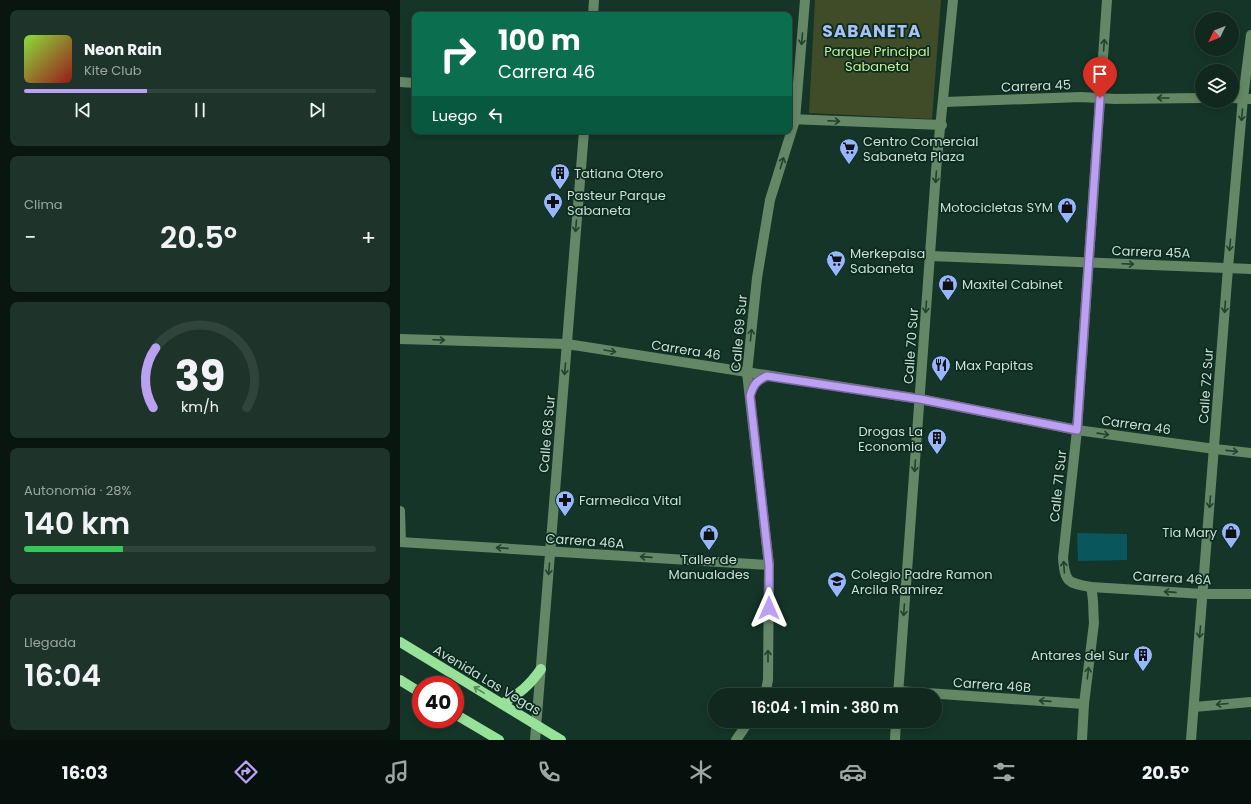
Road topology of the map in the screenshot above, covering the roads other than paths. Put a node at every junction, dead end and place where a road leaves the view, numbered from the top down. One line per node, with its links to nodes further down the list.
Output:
1 (594, 0): 5 (street)
2 (805, 0): 13 (street, Calle 69 Sur, one-way to 13)
3 (953, 0): 12 (street, Calle 70 Sur)
4 (1107, 0): 9 (street, Calle 71 Sur, one-way to 4)
5 (593, 12)
6 (1251, 35): 11 (street, Calle 72 Sur)
7 (400, 82): 8 (street)
8 (412, 83)
9 (1100, 98): 10 (street, Carrera 45, one-way to 9); 12 (street, Carrera 45); 18 (street, Calle 71 Sur)
10 (1195, 98)
11 (1247, 98): 19 (street, Calle 72 Sur, one-way to 19)
12 (944, 102): 14 (street, Calle 70 Sur)
13 (792, 119): 14 (street, one-way to 14)
14 (942, 125): 17 (street, Calle 70 Sur, one-way to 17)
15 (584, 134): 22 (street, Calle 68 Sur, one-way to 22)
16 (788, 134): 23 (street, Calle 69 Sur, one-way to 16)
17 (930, 256): 18 (street, Carrera 45A); 26 (street, Calle 70 Sur, one-way to 26)
18 (1089, 262): 19 (street, Carrera 45A, one-way to 19); 27 (street, Calle 71 Sur)
19 (1228, 268): 20 (street, Carrera 45A); 28 (street, Calle 72 Sur, one-way to 28)
20 (1251, 269)
21 (400, 339): 22 (street, Carrera 46, one-way to 22)
22 (567, 344): 23 (street, Carrera 46, one-way to 23); 32 (street, Calle 68 Sur, one-way to 32)
23 (747, 373): 24 (street, Carrera 46); 25 (street, Calle 69 Sur)
24 (767, 376): 25 (street); 26 (street, Carrera 46)
25 (750, 396): 33 (street, Calle 69 Sur)
26 (920, 399): 27 (street, Carrera 46); 42 (street, Calle 70 Sur, one-way to 42)
27 (1077, 430): 28 (street, Carrera 46, one-way to 28); 34 (street, Calle 71 Sur, one-way to 27)
28 (1215, 449): 29 (street, Carrera 46, one-way to 29); 35 (street, Calle 72 Sur, one-way to 35)
29 (1251, 453)
30 (400, 511): 31 (street)
31 (401, 542): 32 (street, Carrera 46A, one-way to 31)
32 (550, 551): 33 (street, Carrera 46A, one-way to 32); 38 (street, Calle 68 Sur, one-way to 38)
33 (769, 565): 41 (street, Calle 69 Sur, one-way to 33)
34 (1092, 586): 35 (street, Carrera 46A, one-way to 34); 46 (street, one-way to 34)
35 (1203, 594): 36 (street, Carrera 46A); 47 (street, Calle 72 Sur, one-way to 47)
36 (1251, 594)
37 (400, 642): 45 (main road, Avenida Las Vegas, one-way to 37)
38 (541, 669): 45 (main road); 49 (street, Calle 68 Sur)
39 (400, 680): 40 (main road)
40 (412, 687)
41 (766, 688)
42 (898, 688)
43 (942, 696): 46 (street, Carrera 46B, one-way to 43)
44 (1251, 702): 47 (street, one-way to 47)
45 (502, 704): 49 (main road, Avenida Las Vegas)
46 (1084, 704): 57 (street)
47 (1194, 707): 58 (street, Calle 72 Sur)
48 (464, 719): 52 (main road)
49 (536, 725): 53 (street, Calle 68 Sur); 54 (main road, Avenida Las Vegas)
50 (744, 728): 55 (street)
51 (896, 728): 56 (street)
52 (499, 740)
53 (535, 740)
54 (561, 740)
55 (736, 740)
56 (895, 740)
57 (1082, 740)
58 (1191, 740)

